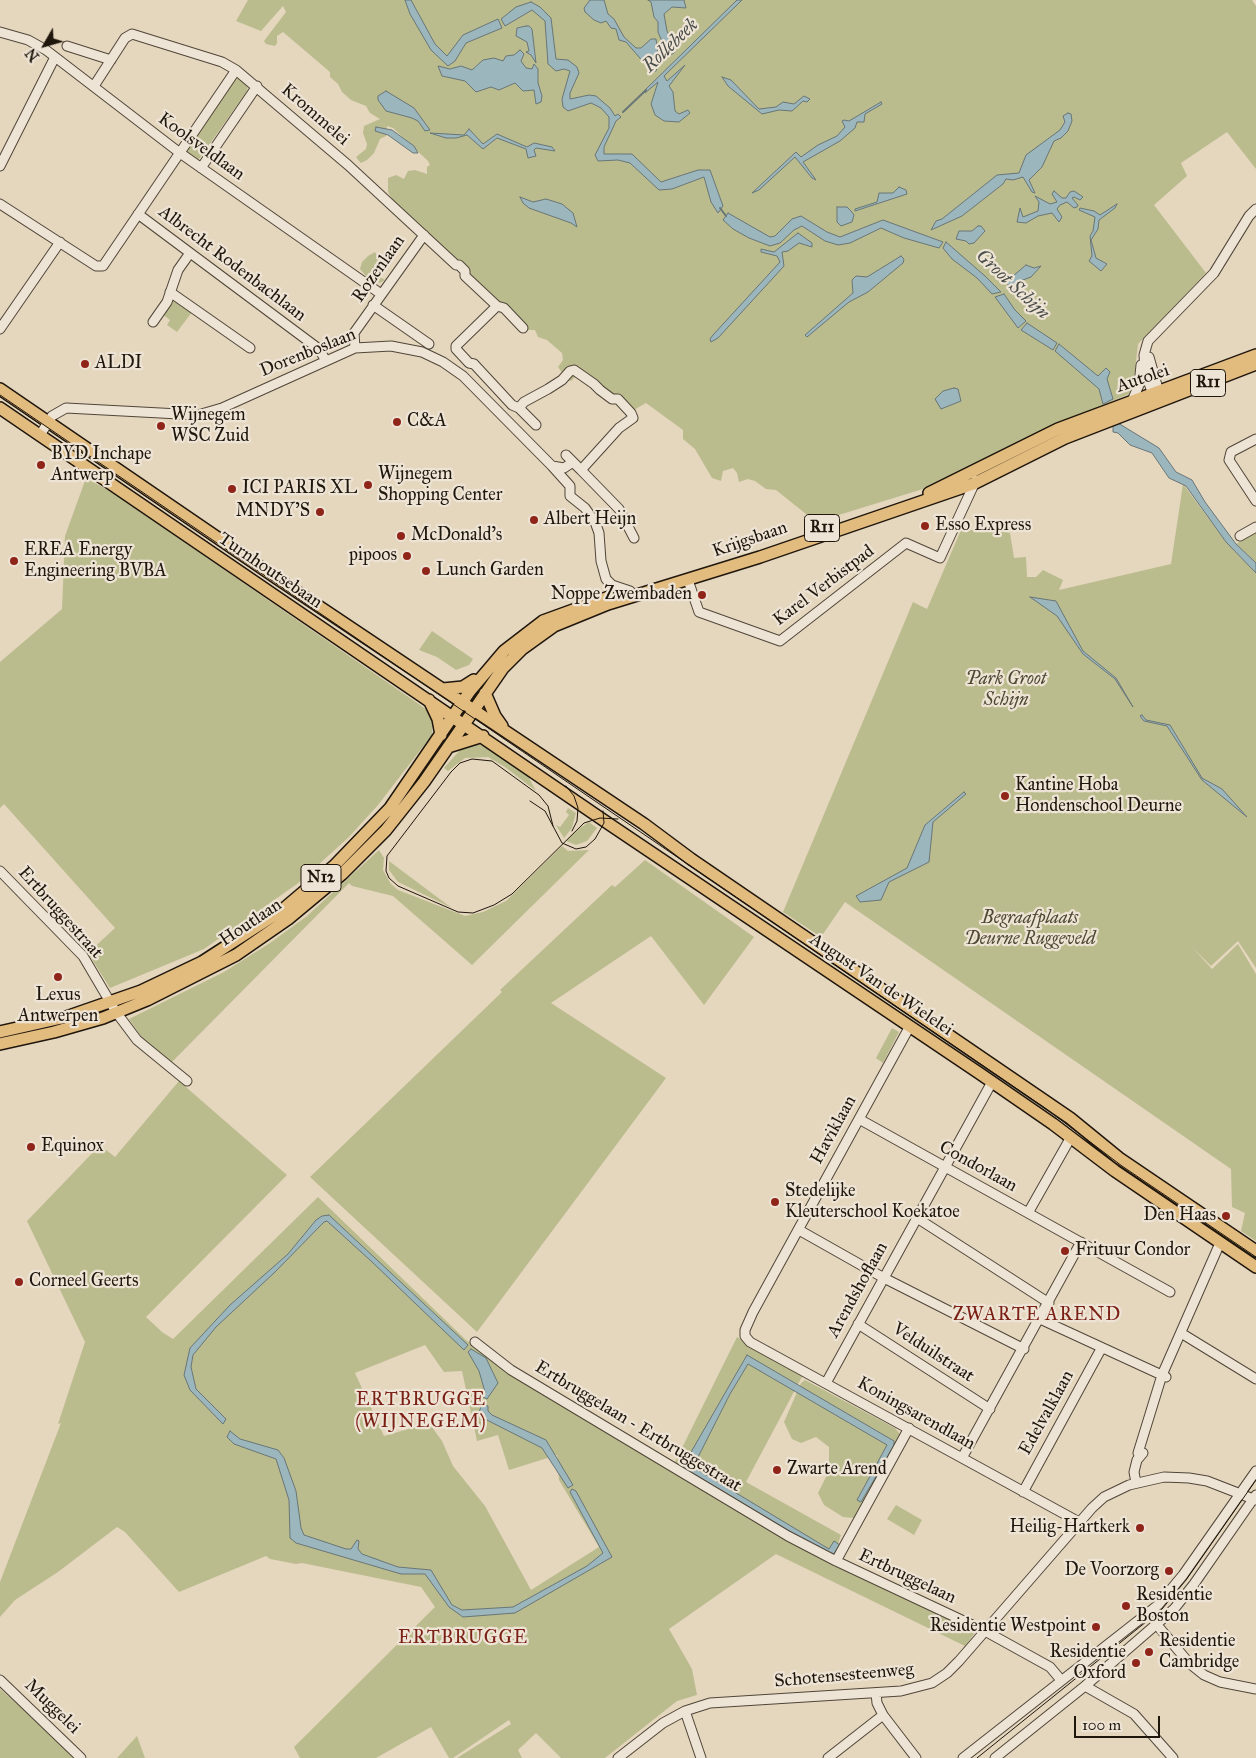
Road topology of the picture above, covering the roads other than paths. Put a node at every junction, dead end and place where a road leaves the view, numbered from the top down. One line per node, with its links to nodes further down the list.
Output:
1 (0, 32): 3 (street, Koolsveldlaan)
2 (68, 46): 4 (street)
3 (55, 57): 6 (street, Koolsveldlaan); 9 (street)
4 (111, 60): 5 (street, Krommelei); 6 (street, Krommelei)
5 (236, 70): 7 (street, Krommelei); 8 (street)
6 (94, 86): 8 (street, Koolsveldlaan)
7 (257, 86): 10 (street); 14 (street, Krommelei)
8 (180, 153): 10 (street, Koolsveldlaan); 13 (street)
9 (0, 166)
10 (201, 168): 18 (street, Koolsveldlaan)
11 (0, 204): 15 (street)
12 (1256, 209): 24 (street)
13 (138, 214): 15 (street); 16 (street, Albrecht Rodenbachlaan)
14 (424, 235): 18 (street, Rozenlaan); 20 (street, Krommelei)
15 (60, 242): 23 (street)
16 (190, 253): 17 (street); 29 (street, Albrecht Rodenbachlaan)
17 (170, 292): 21 (street); 26 (street)
18 (381, 294): 19 (street, Rozenlaan)
19 (373, 305): 25 (street); 27 (street, Rozenlaan)
20 (497, 306): 22 (street, Krommelei); 35 (street)
21 (153, 322)
22 (523, 328)
23 (0, 329)
24 (1159, 329): 30 (street); 33 (street)
25 (430, 344)
26 (250, 348)
27 (355, 348): 29 (street, Dorenboslaan); 48 (street, Dorenboslaan)
28 (1256, 355): 33 (main road, Autolei / R11)
29 (326, 361): 37 (street, Dorenboslaan)
30 (1143, 361): 33 (street); 34 (street)
31 (1256, 364): 33 (main road, Autolei / R11)
32 (0, 389): 37 (main road, Turnhoutsebaan)
33 (1158, 396): 34 (main road, Autolei / R11); 41 (main road, Autolei / R11)
34 (1131, 403): 40 (main road, Autolei / R11)
35 (519, 408): 38 (street); 49 (street)
36 (2, 412): 39 (main road, Turnhoutsebaan)
37 (48, 421): 39 (street, Dorenboslaan); 43 (main road, Turnhoutsebaan)
38 (536, 425)
39 (40, 434): 44 (main road, Turnhoutsebaan)
40 (1042, 436): 47 (main road, Krijgsbaan / R11)
41 (1065, 438): 50 (main road, Krijgsbaan / R11)
42 (1256, 439): 52 (street)
43 (78, 440): 44 (street); 61 (main road, Turnhoutsebaan)
44 (69, 455): 63 (main road, Turnhoutsebaan)
45 (566, 455): 46 (street)
46 (573, 462): 48 (street); 49 (street)
47 (991, 464): 50 (street); 58 (main road, Krijgsbaan / R11)
48 (552, 466): 58 (street, Dorenboslaan)
49 (581, 470): 56 (street)
50 (973, 484): 51 (main road, Krijgsbaan / R11); 53 (street)
51 (952, 492): 53 (street); 57 (main road, Krijgsbaan / R11)
52 (1256, 501)
53 (965, 503): 57 (street, Karel Verbistpad)
54 (1256, 527): 55 (street)
55 (1240, 536)
56 (634, 538)
57 (688, 580): 59 (main road, Krijgsbaan / R11)
58 (630, 591): 59 (main road, Krijgsbaan / R11)
59 (607, 601): 60 (main road, Krijgsbaan / R11); 62 (main road, Krijgsbaan / R11)
60 (482, 675): 61 (main road); 64 (main road, Krijgsbaan / R11)
61 (443, 690): 64 (main road, Turnhoutsebaan)
62 (484, 693): 65 (main road, Krijgsbaan / R11); 68 (main road)
63 (428, 699): 66 (main road, Turnhoutsebaan); 69 (main road)
64 (462, 703): 65 (main road, Turnhoutsebaan); 66 (main road, Houtlaan / N12)
65 (473, 710): 67 (main road, Houtlaan / N12); 68 (main road, August Van de Wielelei)
66 (453, 716): 67 (main road, Turnhoutsebaan); 69 (main road, Houtlaan / N12)
67 (464, 723): 70 (main road, August Van de Wielelei); 71 (main road, Houtlaan / N12)
68 (510, 734): 87 (main road, August Van de Wielelei)
69 (440, 735): 73 (main road, Houtlaan / N12)
70 (483, 736): 71 (main road); 74 (main road, August Van de Wielelei)
71 (448, 747): 73 (main road, Houtlaan / N12)
72 (0, 871): 73 (street, Ertbruggestraat)
73 (114, 1008): 75 (main road, Houtlaan / N12); 76 (main road, Houtlaan / N12); 77 (street, Ertbruggestraat)
74 (910, 1026): 78 (main road, August Van de Wielelei); 79 (street, Haviklaan)
75 (0, 1032)
76 (0, 1044)
77 (187, 1081)
78 (992, 1082): 80 (main road, August Van de Wielelei); 81 (street, Arendshoflaan)
79 (859, 1119): 81 (street, Condorlaan); 84 (street, Haviklaan)
80 (1071, 1138): 82 (street); 86 (main road, August Van de Wielelei)
81 (945, 1166): 82 (street, Condorlaan); 83 (street, Arendshoflaan)
82 (1028, 1213): 85 (street, Condorlaan)
83 (917, 1218): 89 (street, Arendshoflaan); 91 (street)
84 (798, 1230): 89 (street); 94 (street, Haviklaan)
85 (1081, 1242): 90 (street, Condorlaan); 91 (street)
86 (1220, 1243): 88 (main road, August Van de Wielelei); 95 (street)
87 (1256, 1251)
88 (1256, 1267)
89 (884, 1278): 93 (street, Arendshoflaan); 97 (street)
90 (1170, 1292)
91 (1049, 1303): 92 (street)
92 (1040, 1319): 97 (street); 98 (street)
93 (858, 1324): 101 (street, Arendshoflaan); 102 (street, Velduilstraat)
94 (744, 1330): 101 (street, Koningsarendlaan)
95 (1179, 1335): 99 (street); 100 (street)
96 (475, 1342): 111 (street, Ertbruggelaan - Ertbruggestraat)
97 (1024, 1349): 102 (street)
98 (1101, 1349): 99 (street); 107 (street, Edelvalklaan)
99 (1164, 1376): 106 (street)
100 (1256, 1379)
101 (826, 1383): 103 (street, Koningsarendlaan)
102 (990, 1409): 104 (street)
103 (909, 1428): 104 (street, Koningsarendlaan); 112 (street)
104 (962, 1458): 107 (street, Koningsarendlaan)
105 (1256, 1471): 108 (street)
106 (1136, 1483): 108 (street, Schotensesteenweg); 110 (street, Schotensesteenweg)
107 (1023, 1492): 110 (street, Koningsarendlaan)
108 (1240, 1493): 109 (street, Schotensesteenweg); 116 (street)
109 (1255, 1498): 113 (street)
110 (1079, 1522): 114 (street, Schotensesteenweg)
111 (788, 1536): 112 (street, Ertbruggelaan)
112 (836, 1561): 114 (street, Ertbruggelaan)
113 (1157, 1625): 117 (street); 118 (street)
114 (985, 1631): 116 (street, Ertbruggelaan); 119 (street, Schotensesteenweg)
115 (0, 1680): 122 (street, Muggelei)
116 (1061, 1680): 127 (street)
117 (1085, 1686): 128 (street); 129 (street)
118 (1256, 1689)
119 (876, 1693): 120 (street, Schotensesteenweg); 121 (street)
120 (685, 1711): 123 (street, Schotensesteenweg); 124 (street)
121 (882, 1715): 125 (street); 126 (street)
122 (81, 1758)
123 (618, 1758)
124 (701, 1758)
125 (828, 1758)
126 (916, 1758)
127 (963, 1758)
128 (995, 1758)
129 (1173, 1758)

